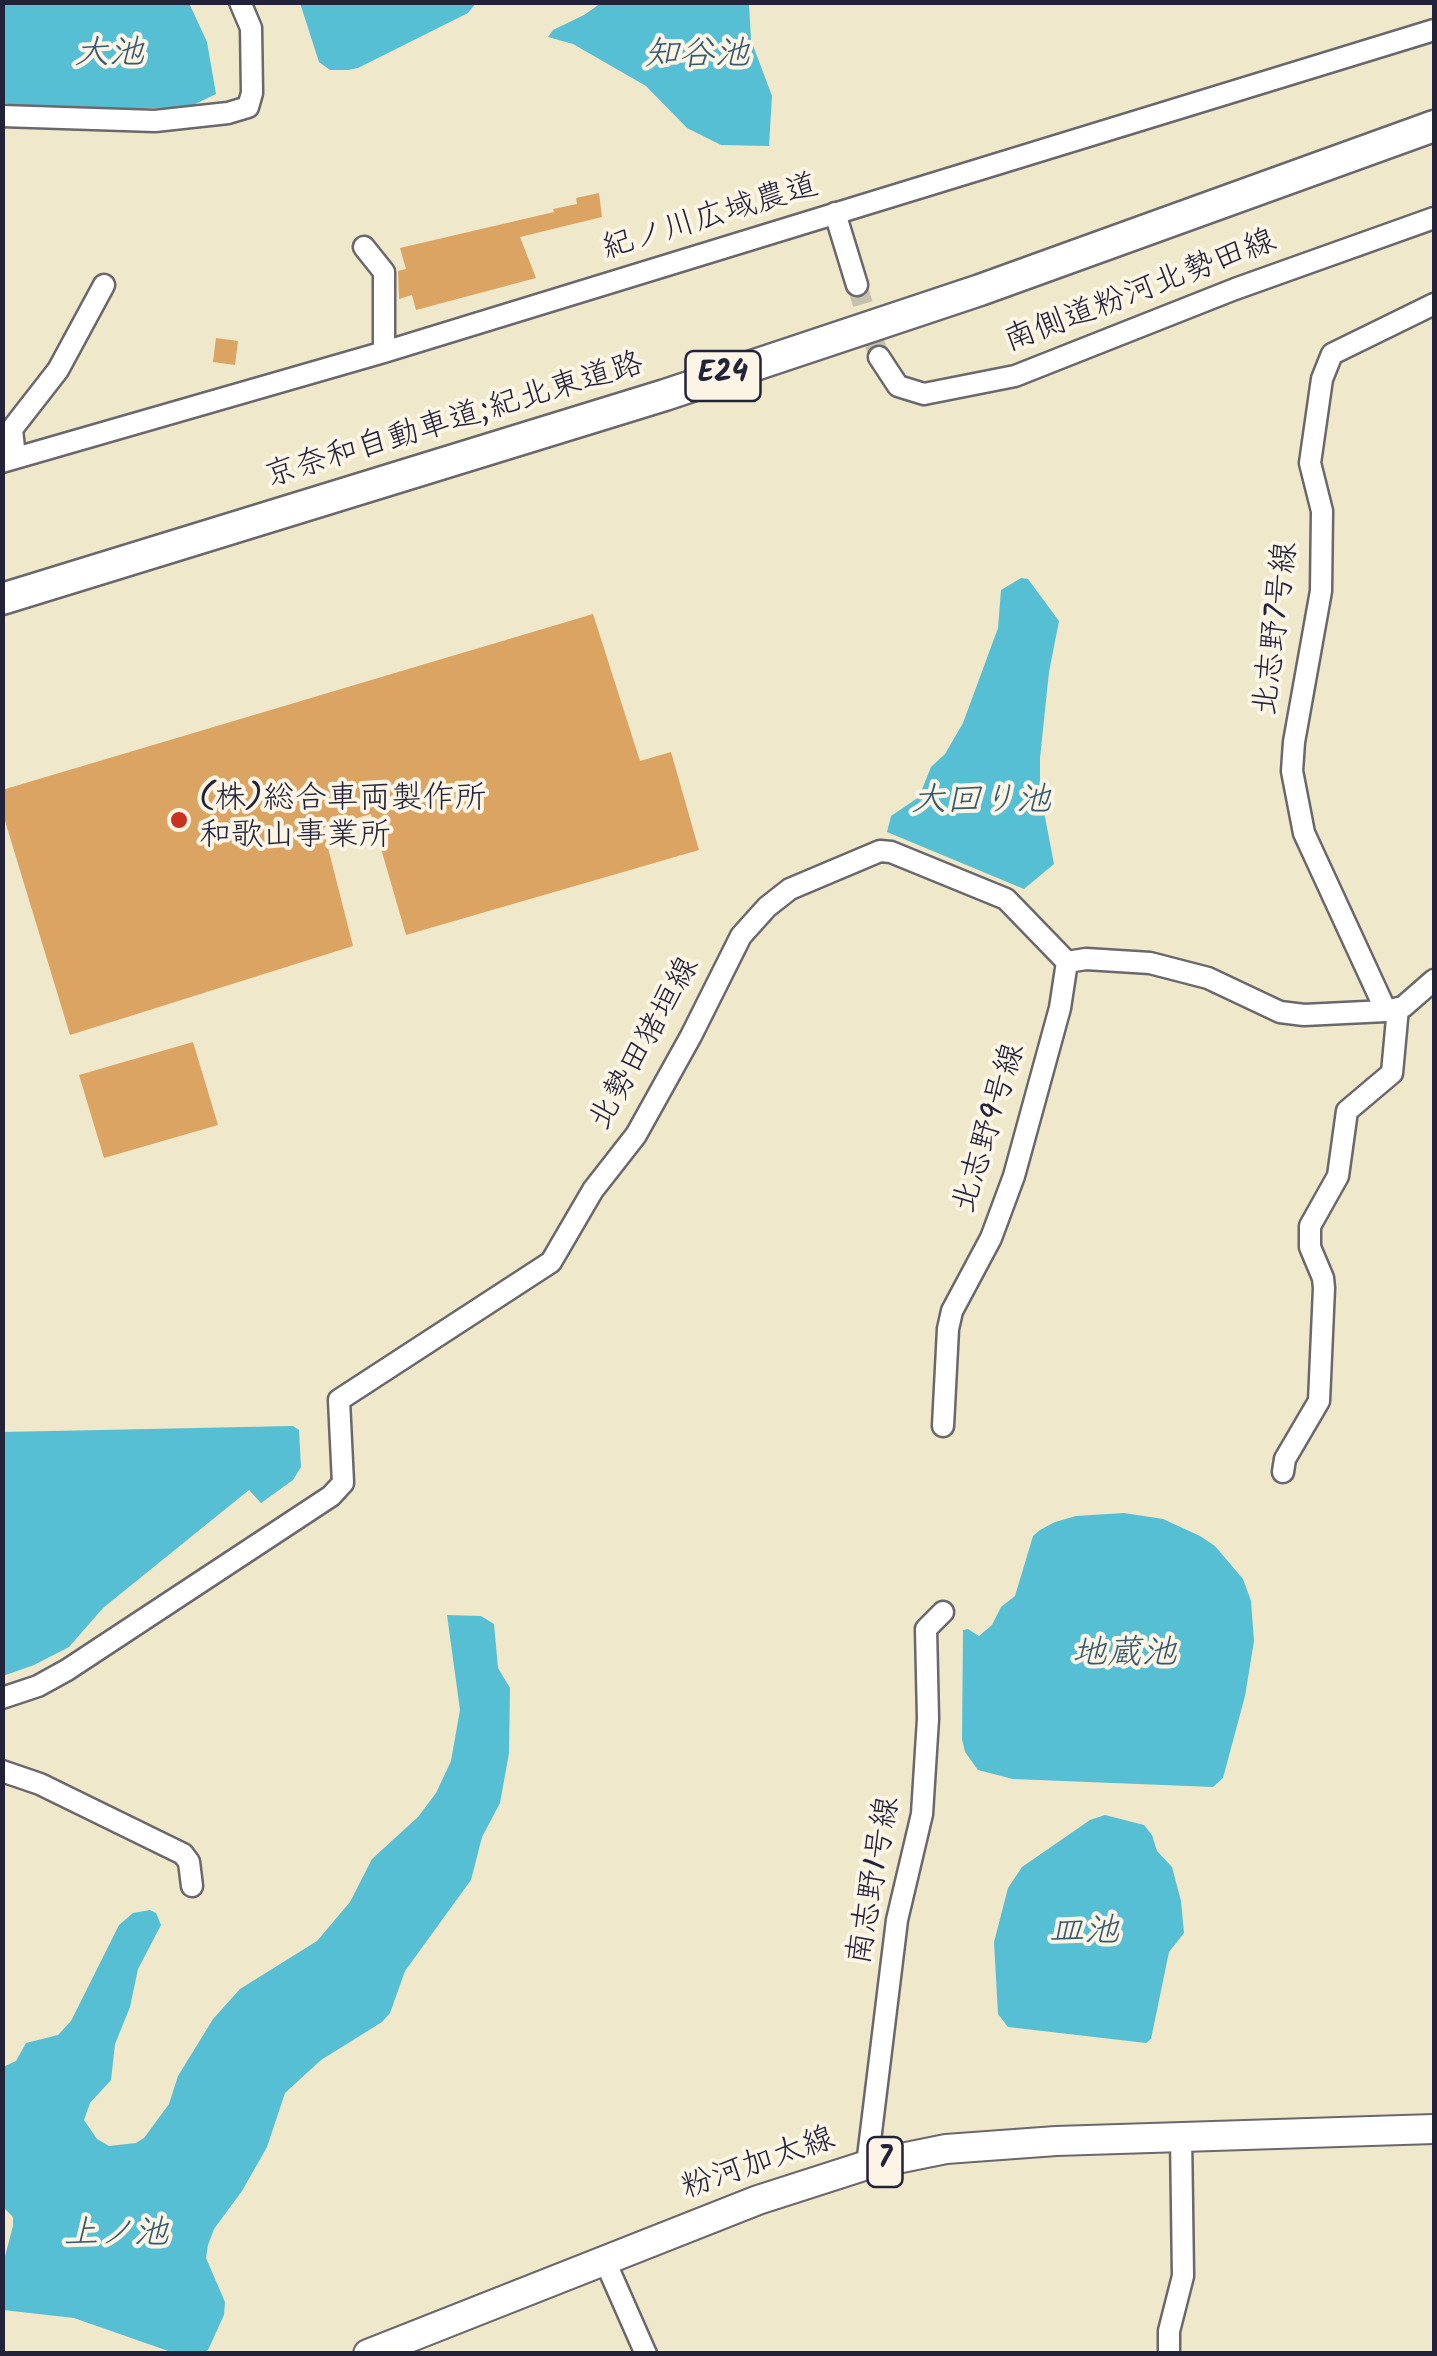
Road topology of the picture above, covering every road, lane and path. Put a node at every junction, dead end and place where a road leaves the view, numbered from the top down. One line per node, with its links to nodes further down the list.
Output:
1 (240, 2): 3 (street)
2 (1434, 30): 5 (street, 紀ノ川広域農道)
3 (2, 116)
4 (1434, 126): 14 (highway, 京奈和自動車道;紀北東道路 / E24)
5 (835, 214): 9 (street); 11 (street, 紀ノ川広域農道)
6 (1434, 218): 12 (street, 南側道粉河北勢田線)
7 (364, 247): 11 (street)
8 (104, 285): 13 (street)
9 (857, 285)
10 (1434, 304): 17 (street, 北志野7号線)
11 (384, 352): 13 (street, 紀ノ川広域農道)
12 (879, 357)
13 (9, 460)
14 (2, 599)
15 (1067, 962): 17 (street); 18 (street, 北志野9号線); 21 (street, 北勢田猪垣線)
16 (1434, 980): 17 (street)
17 (1392, 1009): 19 (street)
18 (943, 1426)
19 (1283, 1472)
20 (943, 1612): 26 (street, 南志野1号線)
21 (2, 1698)
22 (2, 1771): 23 (street)
23 (192, 1886)
24 (1434, 2129): 25 (main road, 粉河加太線 / 7)
25 (1181, 2135): 26 (main road, 粉河加太線 / 7); 30 (street)
26 (867, 2166): 27 (main road, 粉河加太線 / 7)
27 (605, 2261): 28 (main road, 粉河加太線 / 7); 29 (street)
28 (368, 2354)
29 (646, 2354)
30 (1169, 2354)

